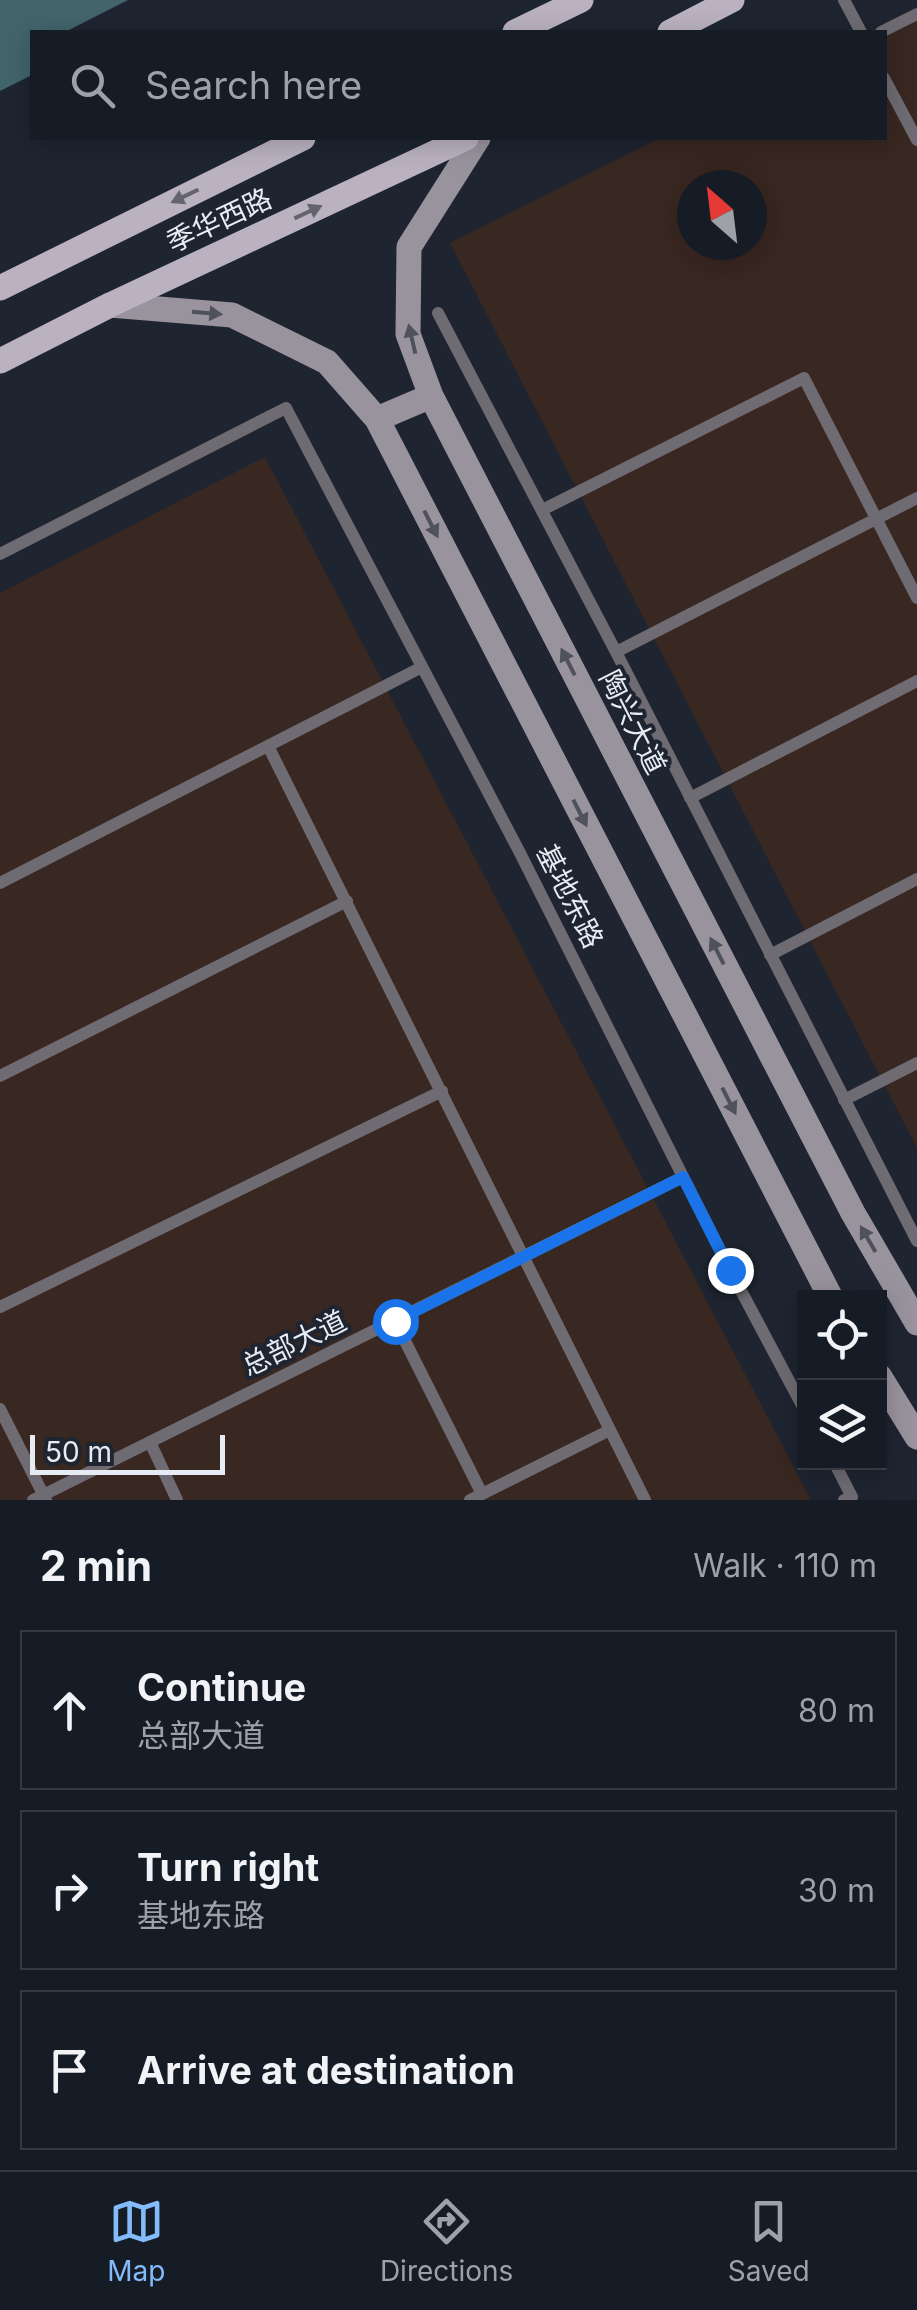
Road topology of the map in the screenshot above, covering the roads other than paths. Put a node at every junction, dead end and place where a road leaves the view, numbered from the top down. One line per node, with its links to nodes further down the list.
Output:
1 (581, 0): 5 (main road)
2 (732, 0): 6 (main road)
3 (844, 0): 7 (lane)
4 (917, 14): 8 (lane)
5 (519, 30)
6 (674, 30)
7 (860, 30)
8 (884, 30)
9 (887, 84): 13 (lane)
10 (300, 140): 14 (main road, 季华西路, one-way to 14)
11 (462, 140): 15 (main road, 季华西路, one-way to 11)
12 (477, 140): 18 (main road, 陶兴大道, one-way to 12)
13 (917, 140)
14 (0, 288)
15 (110, 305): 17 (main road, 季华西路); 19 (main road, one-way to 19)
16 (438, 312): 21 (lane)
17 (0, 361)
18 (431, 396): 19 (main road); 44 (main road, 陶兴大道, one-way to 18)
19 (377, 419): 41 (main road, one-way to 41)
20 (917, 498): 22 (lane)
21 (542, 510): 22 (lane); 25 (lane)
22 (876, 519): 24 (lane); 25 (lane)
23 (0, 554): 26 (lane, 基地东路)
24 (917, 598)
25 (616, 652): 29 (lane)
26 (422, 667): 28 (lane); 38 (lane, 基地东路)
27 (917, 681): 29 (lane)
28 (268, 746): 31 (lane); 32 (lane)
29 (690, 798): 33 (lane)
30 (917, 879): 33 (lane)
31 (0, 884)
32 (348, 901): 35 (lane); 36 (lane)
33 (770, 955): 37 (lane)
34 (917, 1063): 37 (lane)
35 (0, 1076)
36 (442, 1091): 40 (lane); 42 (lane)
37 (844, 1100): 39 (lane)
38 (683, 1177): 40 (lane, 总部大道); 46 (lane, 基地东路)
39 (917, 1240)
40 (524, 1256): 43 (lane, 总部大道); 48 (lane)
41 (827, 1290)
42 (0, 1306)
43 (395, 1321): 50 (lane, 总部大道); 52 (lane)
44 (917, 1323)
45 (882, 1380): 49 (main road)
46 (797, 1395)
47 (0, 1409): 53 (lane)
48 (610, 1430): 52 (lane); 56 (lane)
49 (917, 1437)
50 (150, 1442): 53 (lane, 总部大道); 55 (lane)
51 (837, 1470): 54 (lane)
52 (476, 1497)
53 (41, 1498)
54 (848, 1498)
55 (177, 1500)
56 (645, 1500)

